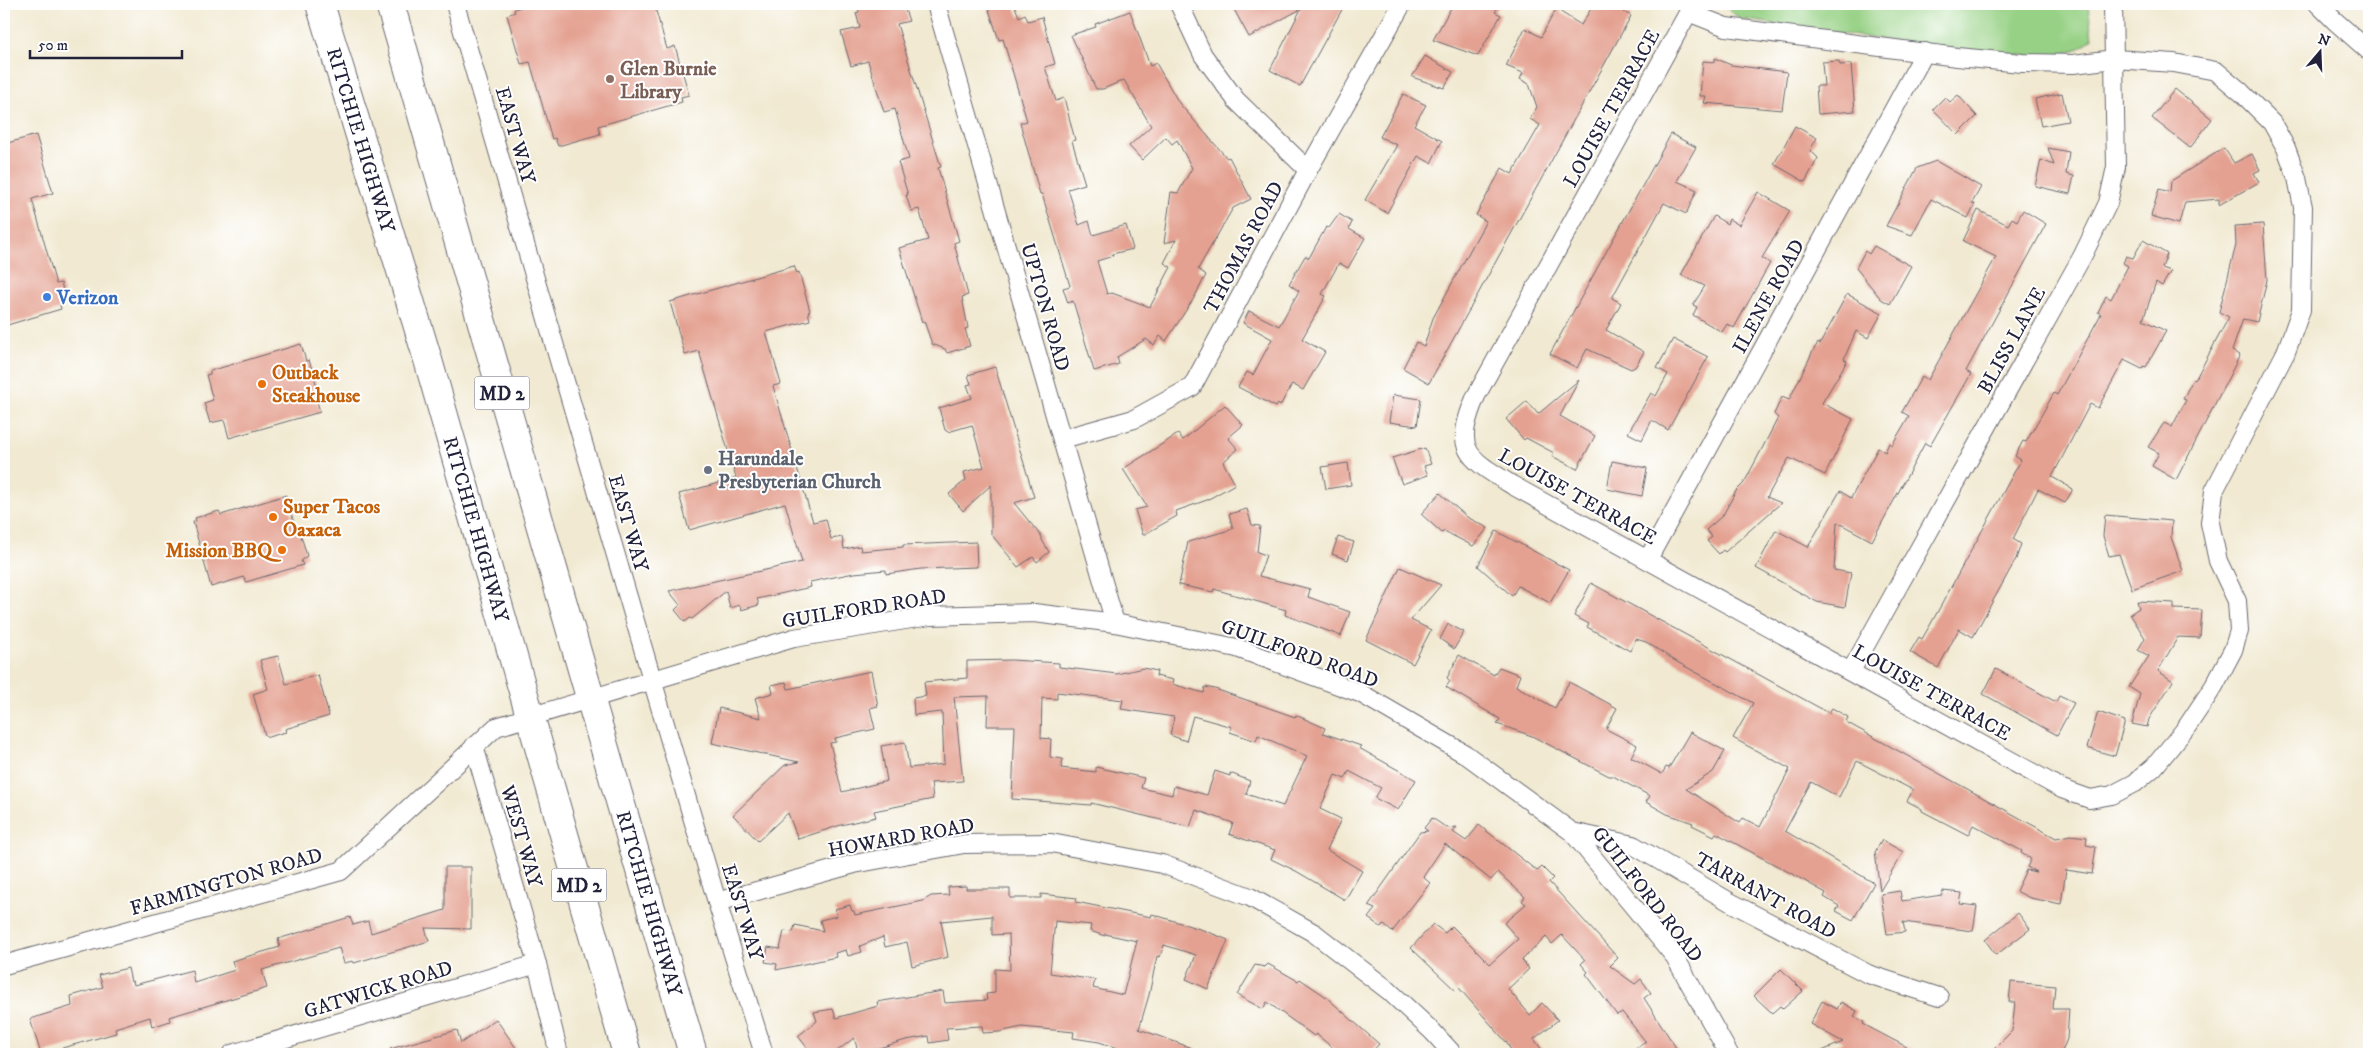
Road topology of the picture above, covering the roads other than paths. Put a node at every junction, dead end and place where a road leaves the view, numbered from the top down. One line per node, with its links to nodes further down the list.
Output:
1 (320, 4): 20 (main road, RITCHIE HIGHWAY / MD 2)
2 (390, 4): 19 (main road, RITCHIE HIGHWAY / MD 2)
3 (455, 4): 18 (street, EAST WAY)
4 (936, 4): 14 (street, UPTON ROAD)
5 (1179, 4): 13 (street)
6 (1402, 4): 13 (street, THOMAS ROAD)
7 (2113, 4): 12 (street, BLISS LANE)
8 (2318, 4): 10 (street)
9 (1691, 8): 11 (street); 15 (street, LOUISE TERRACE)
10 (2369, 51)
11 (1925, 52): 12 (street); 15 (street, ILENE ROAD)
12 (2115, 59): 17 (street, BLISS LANE); 17 (street, LOUISE TERRACE)
13 (1308, 170): 14 (street, THOMAS ROAD)
14 (1062, 439): 16 (street, UPTON ROAD)
15 (1648, 559): 17 (street, LOUISE TERRACE)
16 (1115, 623): 18 (street, GUILFORD ROAD); 22 (street, GUILFORD ROAD)
17 (1852, 671)
18 (652, 679): 19 (street, GUILFORD ROAD); 23 (street, EAST WAY)
19 (590, 698): 20 (street, GUILFORD ROAD); 30 (main road, RITCHIE HIGHWAY / MD 2)
20 (531, 716): 21 (street, FARMINGTON ROAD); 29 (main road, RITCHIE HIGHWAY / MD 2)
21 (474, 746): 24 (street, WEST WAY); 25 (street, FARMINGTON ROAD)
22 (1572, 832): 26 (street, TARRANT ROAD); 33 (street, GUILFORD ROAD)
23 (717, 902): 31 (street, EAST WAY); 32 (street, HOWARD ROAD)
24 (536, 964): 27 (street, GATWICK ROAD); 28 (street, WEST WAY)
25 (4, 966)
26 (1939, 997)
27 (232, 1054)
28 (559, 1054)
29 (627, 1054)
30 (693, 1054)
31 (764, 1054)
32 (1452, 1054)
33 (1729, 1054)

